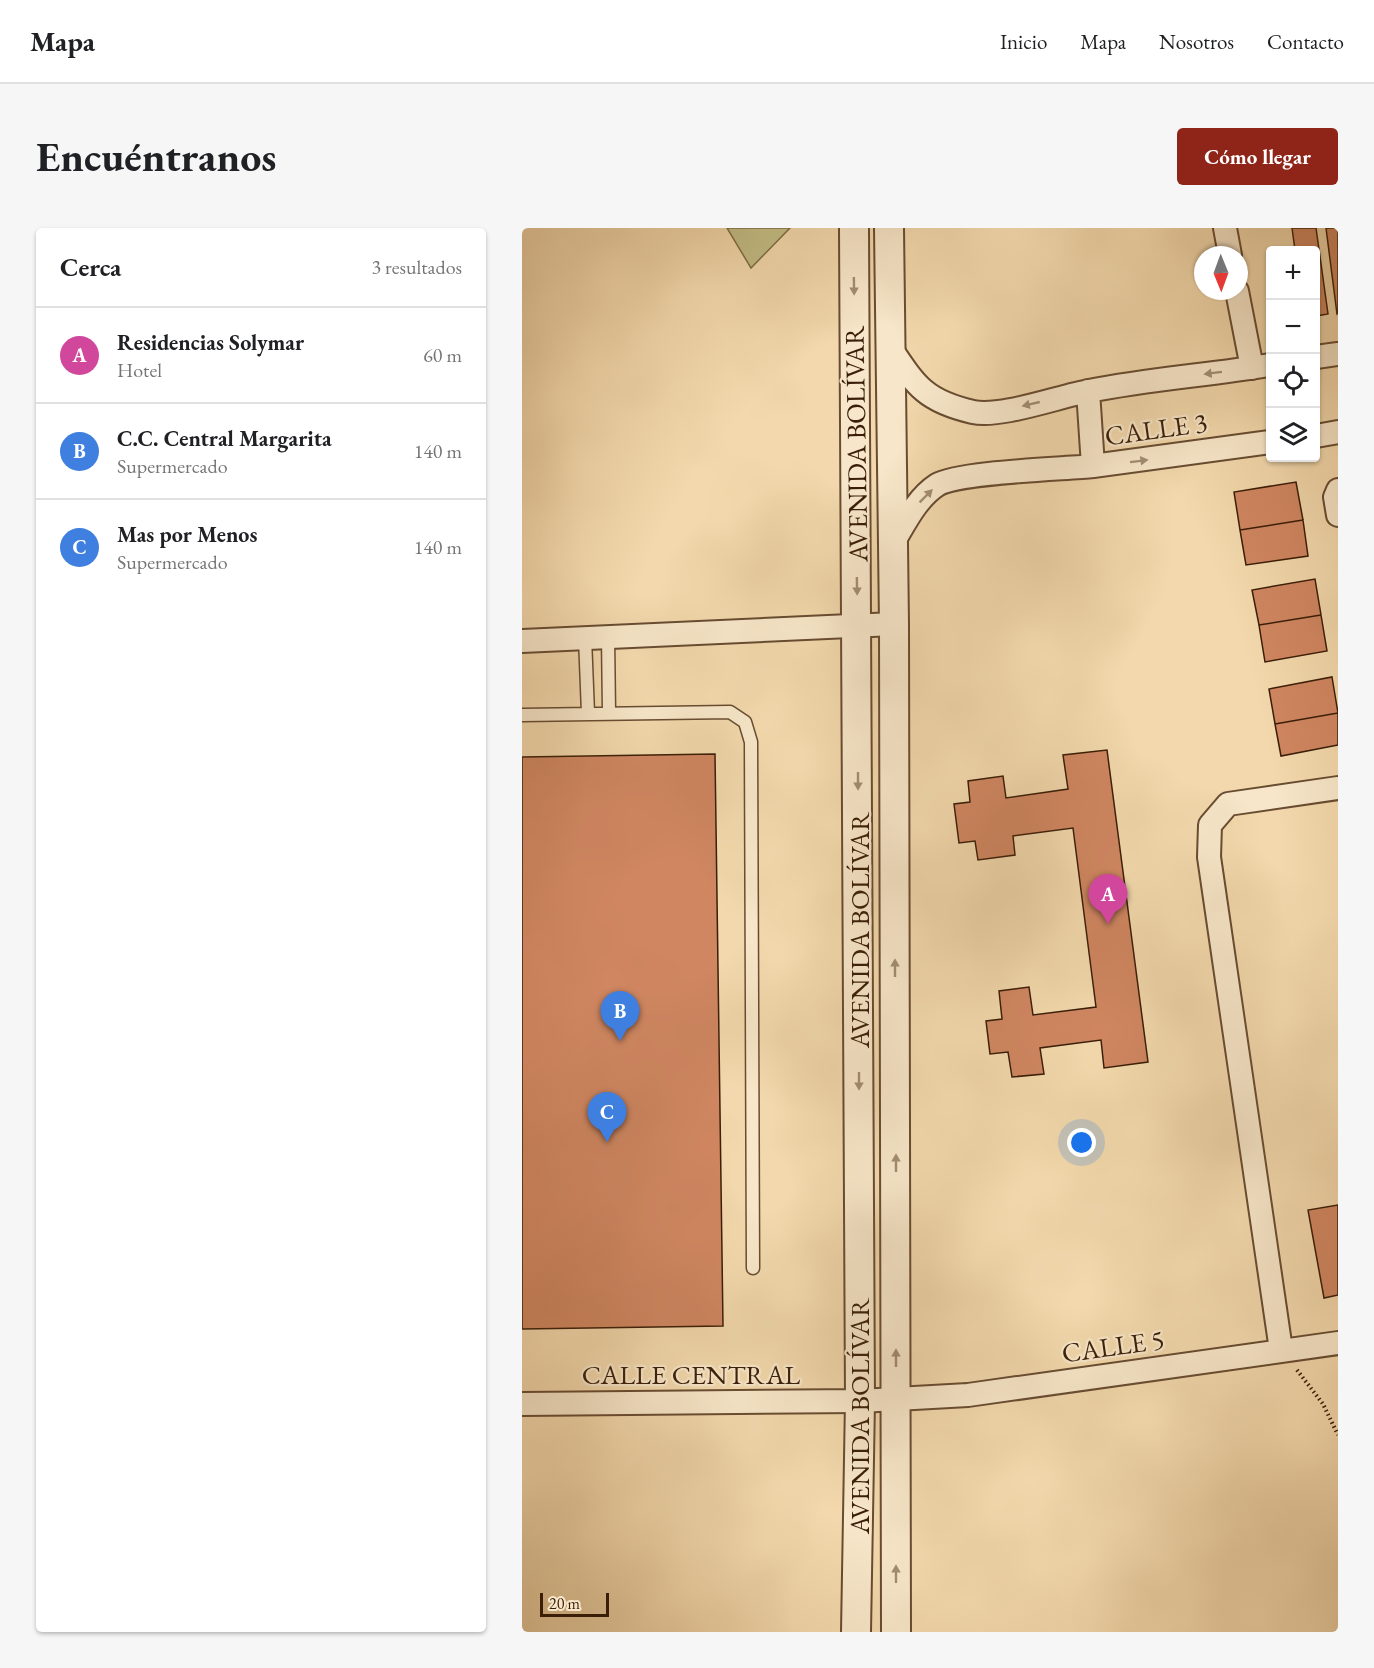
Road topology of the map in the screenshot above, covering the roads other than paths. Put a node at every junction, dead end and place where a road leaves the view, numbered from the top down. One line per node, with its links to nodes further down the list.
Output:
1 (854, 228): 19 (street, AVENIDA BOLÍVAR, one-way to 19)
2 (890, 228): 6 (street, AVENIDA BOLÍVAR)
3 (1225, 228): 4 (street)
4 (1228, 246)
5 (1240, 300): 9 (street)
6 (890, 347): 10 (street, one-way to 6); 17 (street, AVENIDA BOLÍVAR)
7 (1338, 354): 8 (street)
8 (1320, 356)
9 (1261, 366): 10 (street, CALLE 3, one-way to 10)
10 (1088, 391): 14 (street, CALLE 3)
11 (1338, 432): 12 (street)
12 (1320, 435)
13 (1266, 443): 14 (street, CALLE 3, one-way to 13)
14 (1093, 466): 17 (street, one-way to 14)
15 (1338, 490): 16 (street)
16 (1338, 515)
17 (893, 543): 18 (street, AVENIDA BOLÍVAR)
18 (894, 624): 19 (street); 29 (street, AVENIDA BOLÍVAR, one-way to 18)
19 (858, 625): 20 (street); 30 (street, AVENIDA BOLÍVAR, one-way to 30)
20 (597, 638): 21 (street); 22 (lane); 23 (lane)
21 (522, 641)
22 (588, 713): 23 (lane); 24 (lane)
23 (609, 713): 26 (lane)
24 (522, 715)
25 (1338, 788): 28 (street)
26 (753, 1268)
27 (1338, 1343): 28 (street, CALLE 5)
28 (1281, 1350): 29 (street, CALLE 5)
29 (896, 1400): 30 (street, CALLE 5); 33 (street, AVENIDA BOLÍVAR, one-way to 29)
30 (860, 1401): 31 (street, CALLE CENTRAL); 32 (street, AVENIDA BOLÍVAR)
31 (522, 1404)
32 (856, 1632)
33 (896, 1632)

